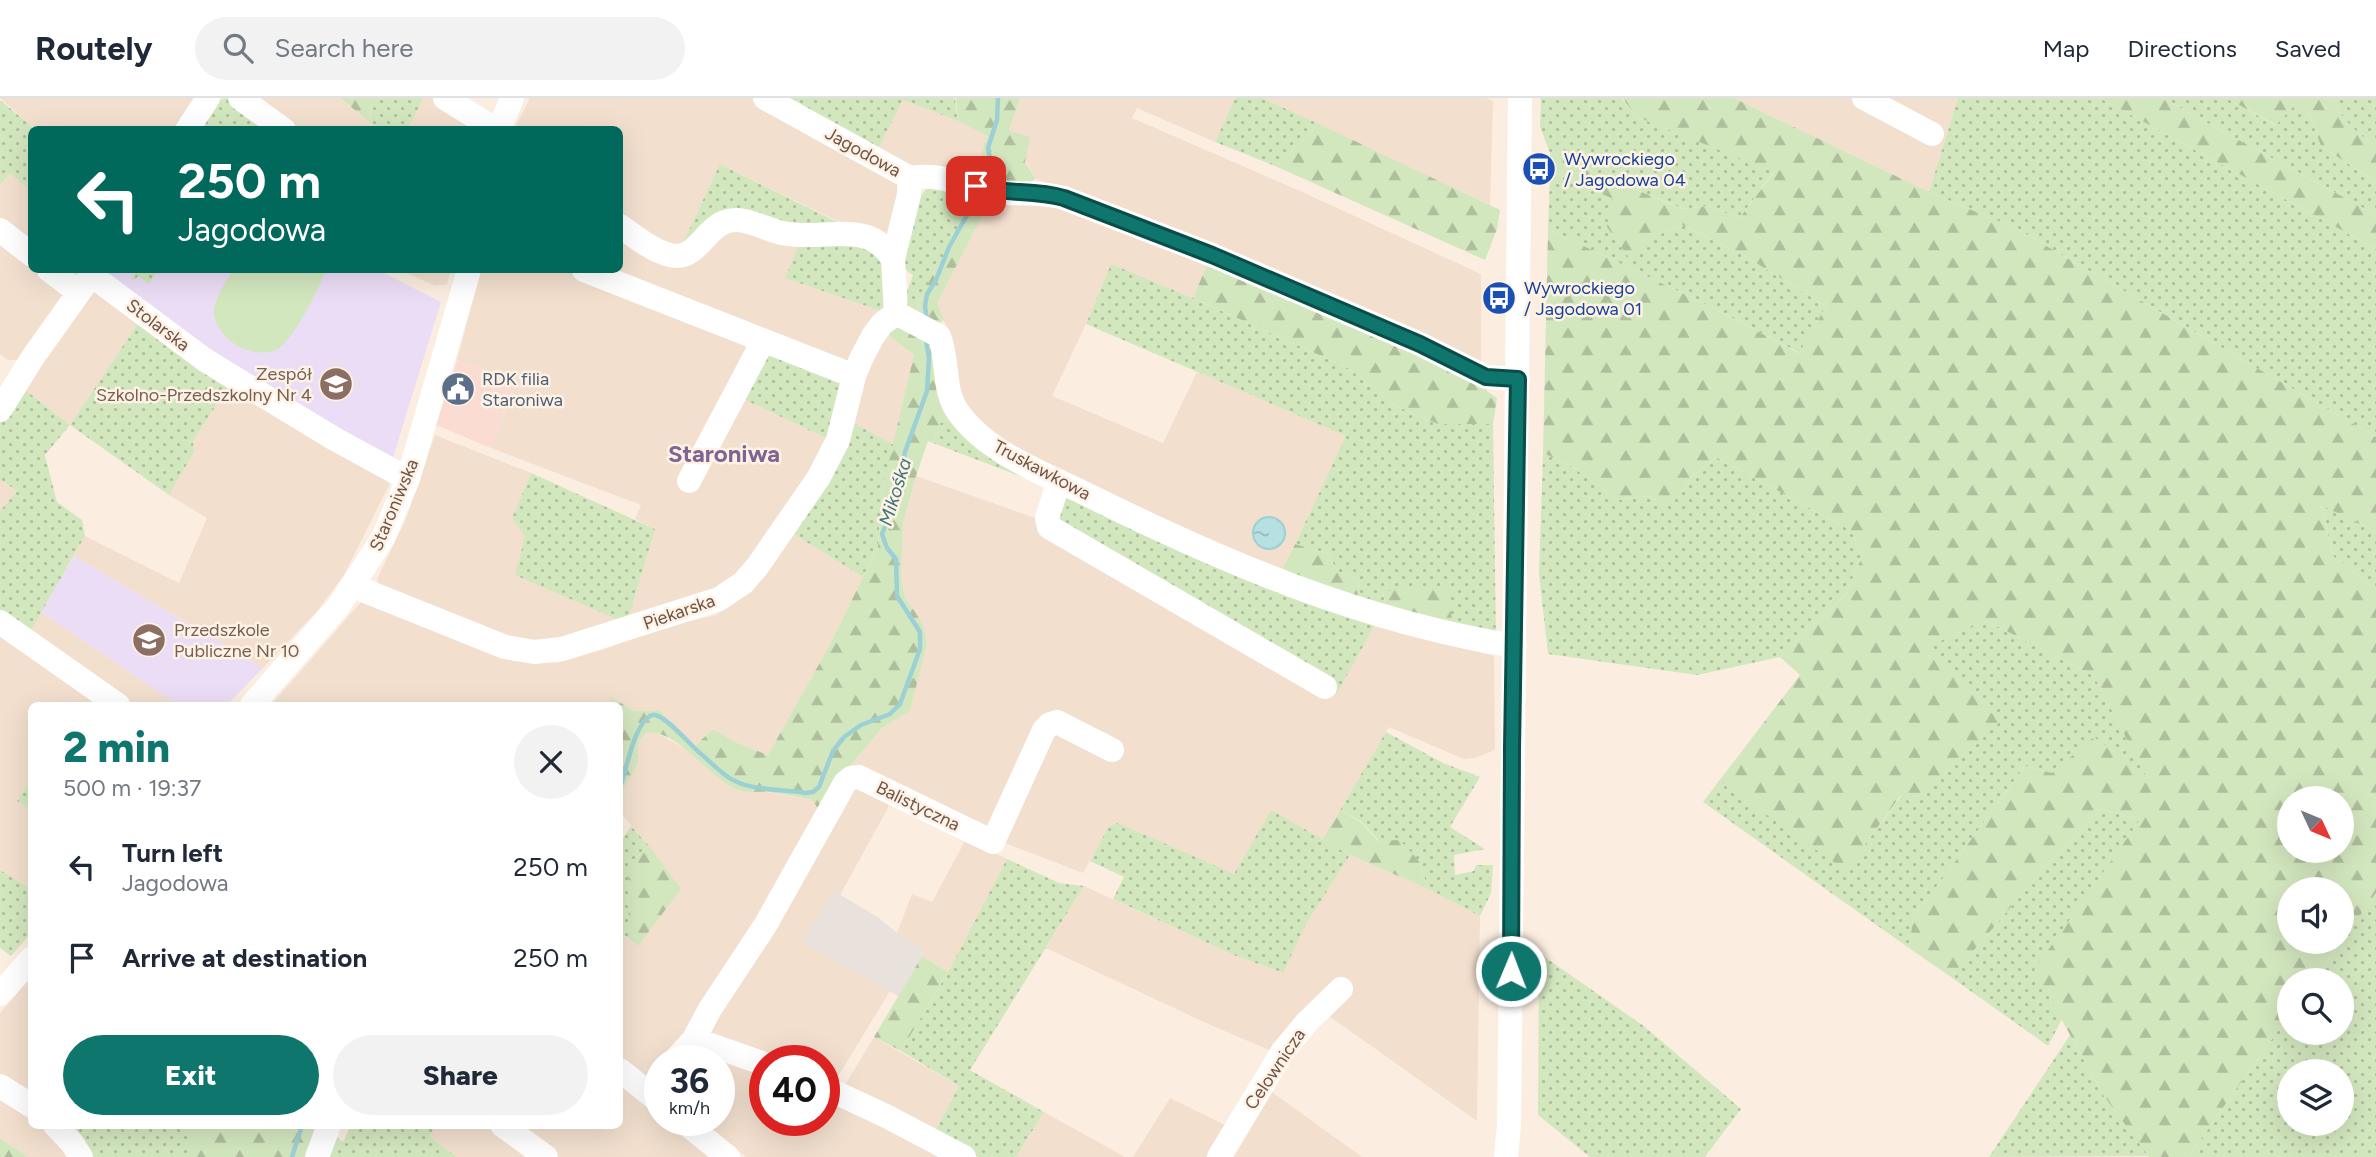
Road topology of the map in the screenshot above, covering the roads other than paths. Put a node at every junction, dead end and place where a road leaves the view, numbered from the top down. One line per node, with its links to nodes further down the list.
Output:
1 (208, 98): 8 (street)
2 (240, 98): 9 (street)
3 (445, 98): 10 (street)
4 (512, 98): 11 (street)
5 (765, 98): 13 (street, Jagodowa)
6 (1520, 98): 25 (street)
7 (1864, 98): 12 (street)
8 (190, 126)
9 (278, 126)
10 (490, 126)
11 (499, 126)
12 (1932, 134)
13 (910, 178): 17 (street, Truskawkowa); 25 (street, Jagodowa)
14 (623, 228): 17 (street)
15 (0, 230): 16 (street)
16 (28, 253)
17 (893, 259): 22 (street, Truskawkowa)
18 (62, 273): 21 (street, Stolarska)
19 (468, 273): 27 (street, Staroniwska)
20 (592, 273): 23 (street)
21 (88, 279): 26 (street); 27 (street, Stolarska)
22 (916, 322): 24 (street, Piekarska); 29 (street, Truskawkowa)
23 (763, 341): 24 (street); 28 (street)
24 (854, 376): 30 (street, Piekarska)
25 (1518, 379): 32 (street)
26 (0, 410)
27 (408, 479): 30 (street, Staroniwska)
28 (689, 481)
29 (1059, 481): 32 (street, Truskawkowa); 33 (street)
30 (353, 586): 35 (street, Staroniwska)
31 (0, 622): 34 (street)
32 (1515, 646): 58 (street)
33 (1325, 687)
34 (114, 702)
35 (255, 702)
36 (1112, 750): 40 (street, Balistyczna)
37 (28, 962): 39 (street)
38 (1341, 989): 57 (street, Celownicza)
39 (0, 994)
40 (694, 1039): 41 (street, Balistyczna); 42 (street)
41 (688, 1045)
42 (749, 1058)
43 (623, 1072): 44 (street)
44 (644, 1084)
45 (0, 1086): 47 (street)
46 (840, 1094): 56 (street)
47 (28, 1104)
48 (59, 1129): 52 (street)
49 (328, 1129): 53 (street)
50 (508, 1129): 54 (street)
51 (702, 1136): 55 (street)
52 (81, 1157)
53 (317, 1157)
54 (546, 1157)
55 (728, 1157)
56 (964, 1157)
57 (1219, 1157)
58 (1506, 1157)

